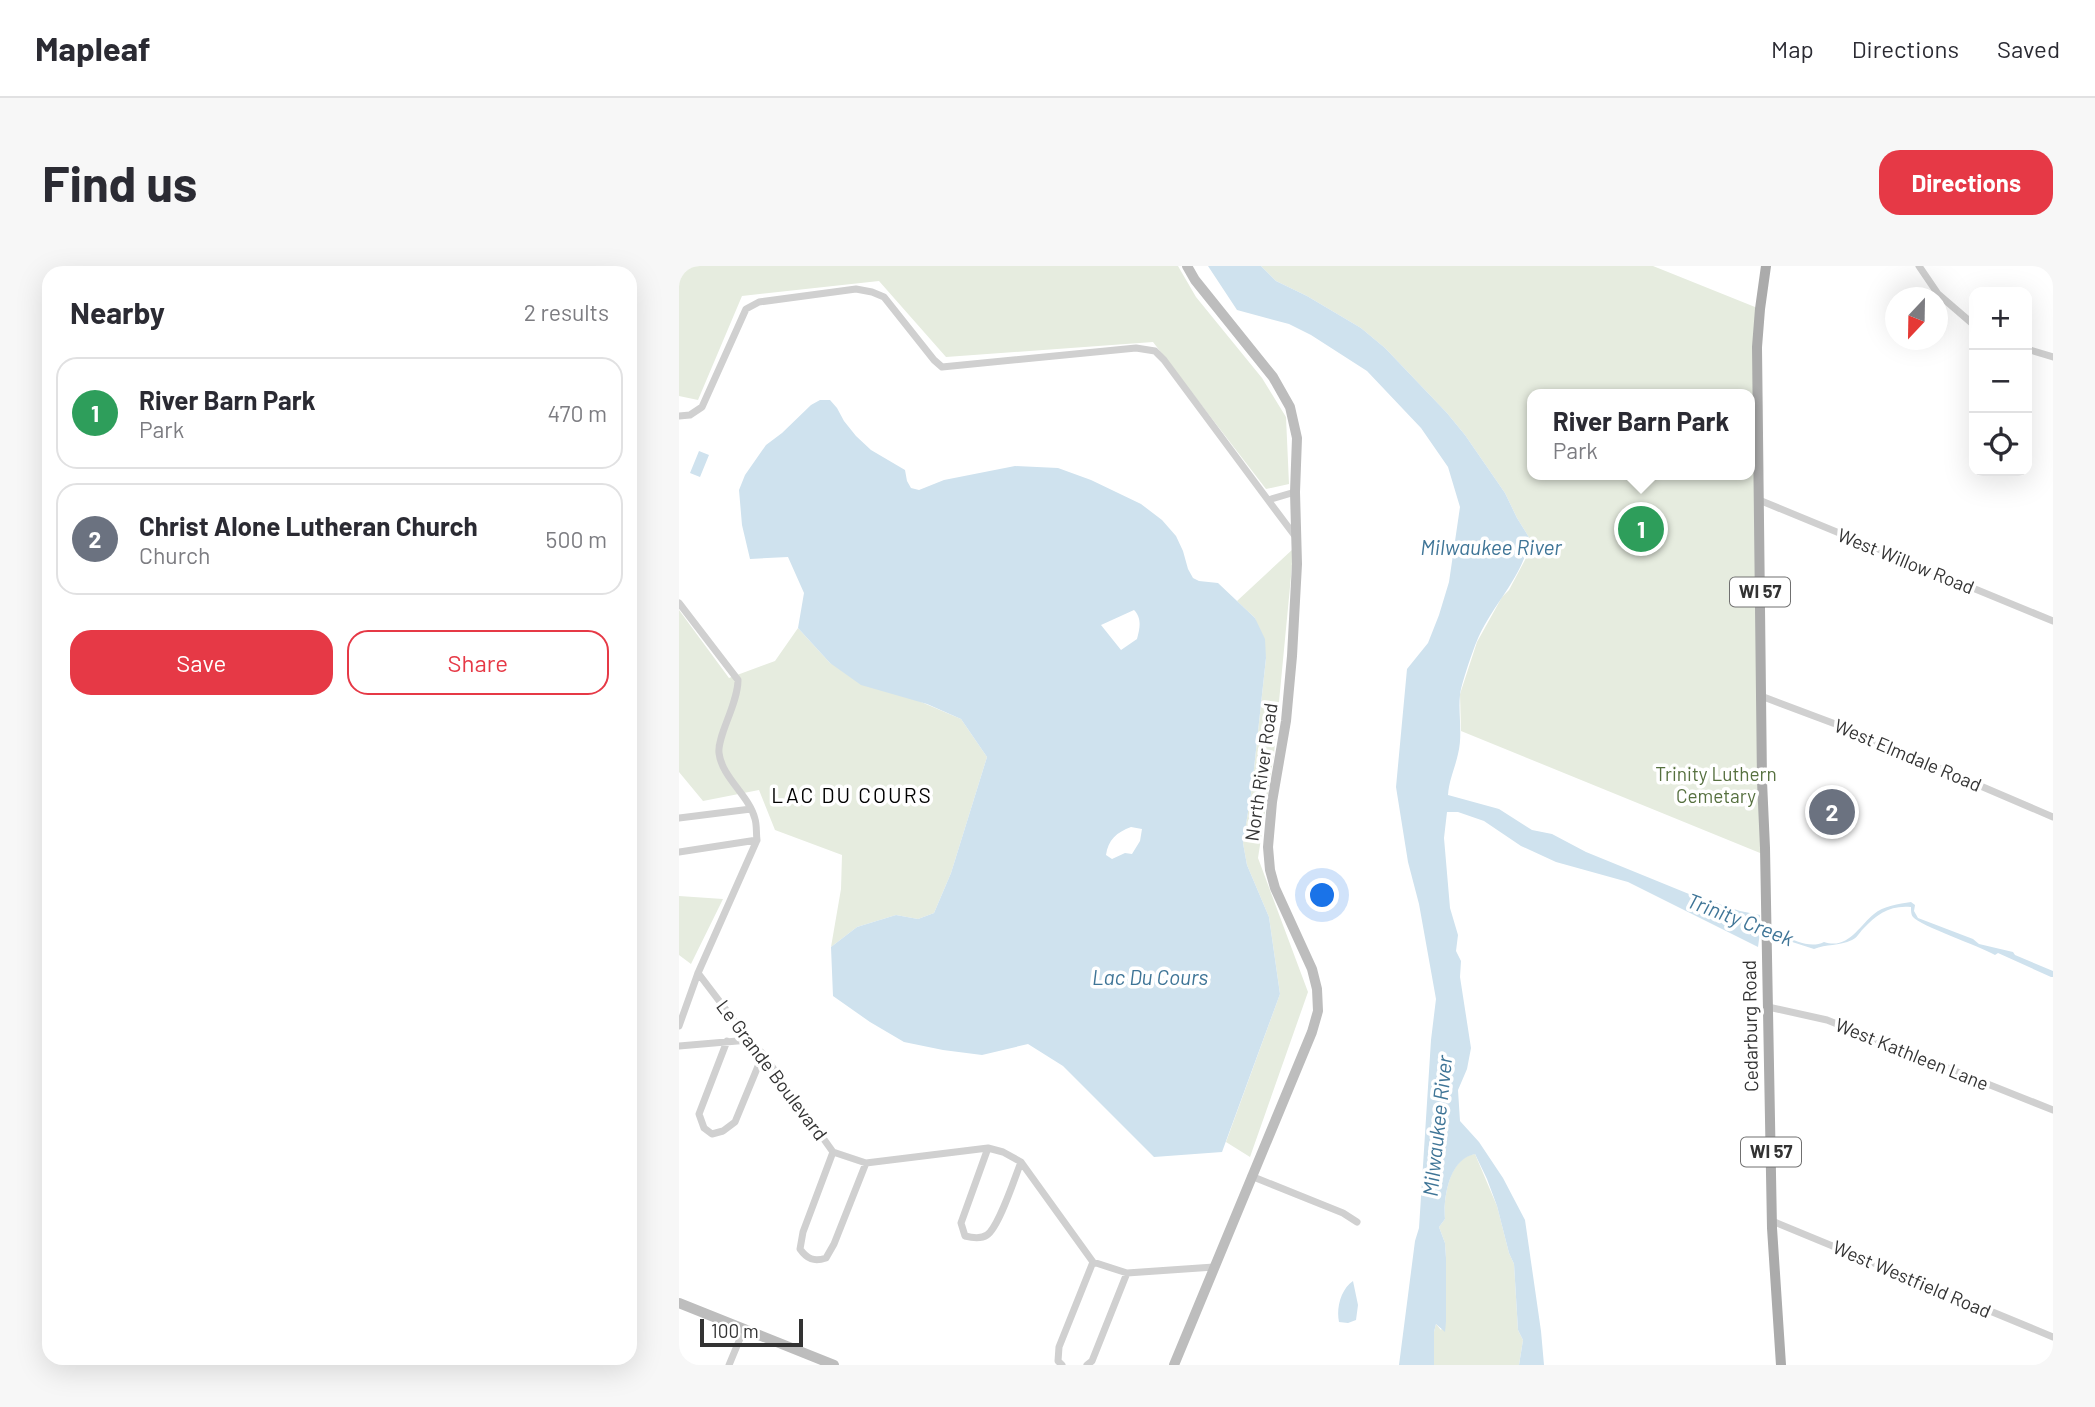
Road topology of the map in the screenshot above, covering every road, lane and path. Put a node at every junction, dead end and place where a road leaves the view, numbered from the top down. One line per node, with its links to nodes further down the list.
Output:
1 (1187, 266): 8 (street, North River Road)
2 (1766, 266): 10 (main road, Cedarburg Road / WI 57)
3 (1919, 266): 4 (street)
4 (1969, 321)
5 (2030, 350): 6 (street)
6 (2053, 357)
7 (679, 416): 9 (street)
8 (1295, 492): 9 (street); 11 (street, North River Road)
9 (1268, 500): 11 (street)
10 (1759, 500): 13 (street, West Willow Road); 14 (main road, Cedarburg Road / WI 57)
11 (1296, 536): 32 (street, North River Road)
12 (679, 603): 15 (street)
13 (2053, 621)
14 (1761, 696): 16 (street, West Elmdale Road); 21 (main road, Cedarburg Road / WI 57)
15 (751, 809): 17 (street); 18 (street)
16 (2053, 817)
17 (679, 818)
18 (757, 840): 19 (street); 20 (street)
19 (679, 852)
20 (698, 972): 22 (street); 23 (street, Le Grande Boulevard)
21 (1768, 1007): 27 (street, West Kathleen Lane); 33 (main road, Cedarburg Road / WI 57)
22 (679, 1026)
23 (749, 1040): 24 (street); 26 (street, Le Grande Boulevard)
24 (727, 1041): 25 (street); 26 (street)
25 (679, 1046)
26 (763, 1054): 29 (street, Le Grande Boulevard)
27 (2053, 1110)
28 (988, 1148): 30 (street, Le Grande Boulevard); 30 (street); 31 (street, Le Grande Boulevard)
29 (833, 1152): 31 (street, Le Grande Boulevard); 31 (street)
30 (1021, 1162): 35 (street)
31 (866, 1163)
32 (1251, 1176): 34 (street); 36 (street, North River Road)
33 (1772, 1221): 40 (street, West Westfield Road); 46 (main road, Cedarburg Road / WI 57)
34 (1357, 1222)
35 (1093, 1262): 37 (street); 43 (street)
36 (1214, 1267): 37 (street); 45 (street, North River Road)
37 (1127, 1273): 44 (street)
38 (679, 1303): 39 (street)
39 (744, 1329): 41 (street); 42 (street)
40 (2053, 1337)
41 (729, 1365)
42 (834, 1365)
43 (1062, 1365)
44 (1087, 1365)
45 (1174, 1365)
46 (1781, 1365)

